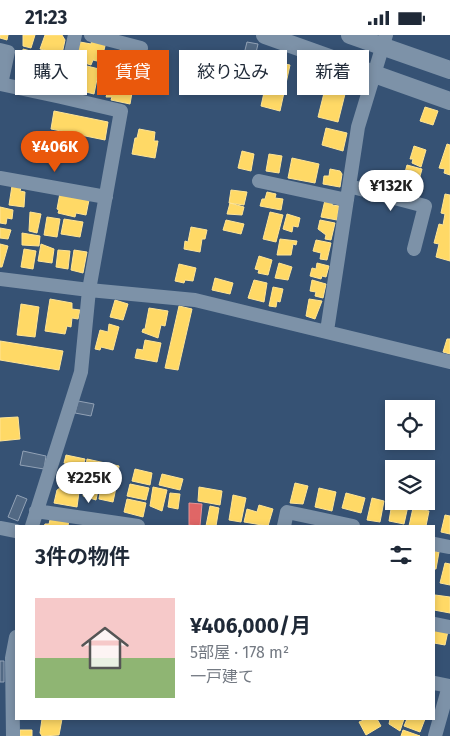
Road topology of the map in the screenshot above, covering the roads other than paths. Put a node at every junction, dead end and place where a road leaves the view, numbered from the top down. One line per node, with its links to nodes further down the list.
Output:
1 (76, 35): 10 (street)
2 (90, 35): 6 (street)
3 (264, 35): 9 (street)
4 (350, 35): 5 (street)
5 (384, 41): 8 (street); 9 (street)
6 (141, 48)
7 (0, 50): 10 (street)
8 (450, 70)
9 (374, 74): 11 (street); 14 (street)
10 (61, 97): 15 (street)
11 (450, 101)
12 (0, 178): 15 (street)
13 (259, 181): 14 (street)
14 (348, 193): 16 (street); 19 (street)
15 (106, 197): 18 (street)
16 (414, 249)
17 (0, 279): 18 (street)
18 (89, 290): 19 (street); 21 (street)
19 (327, 331): 20 (street)
20 (450, 362)
21 (36, 511): 22 (street); 23 (street)
22 (32, 525)
23 (131, 525)
24 (284, 525): 25 (street)
25 (348, 525)
26 (0, 527): 27 (street)
27 (15, 531)
28 (435, 544): 29 (street)
29 (450, 547)
30 (435, 623): 31 (street)
31 (450, 627)
32 (15, 642): 35 (street)
33 (435, 683): 34 (street)
34 (450, 686): 36 (street)
35 (13, 736)
36 (435, 736)

